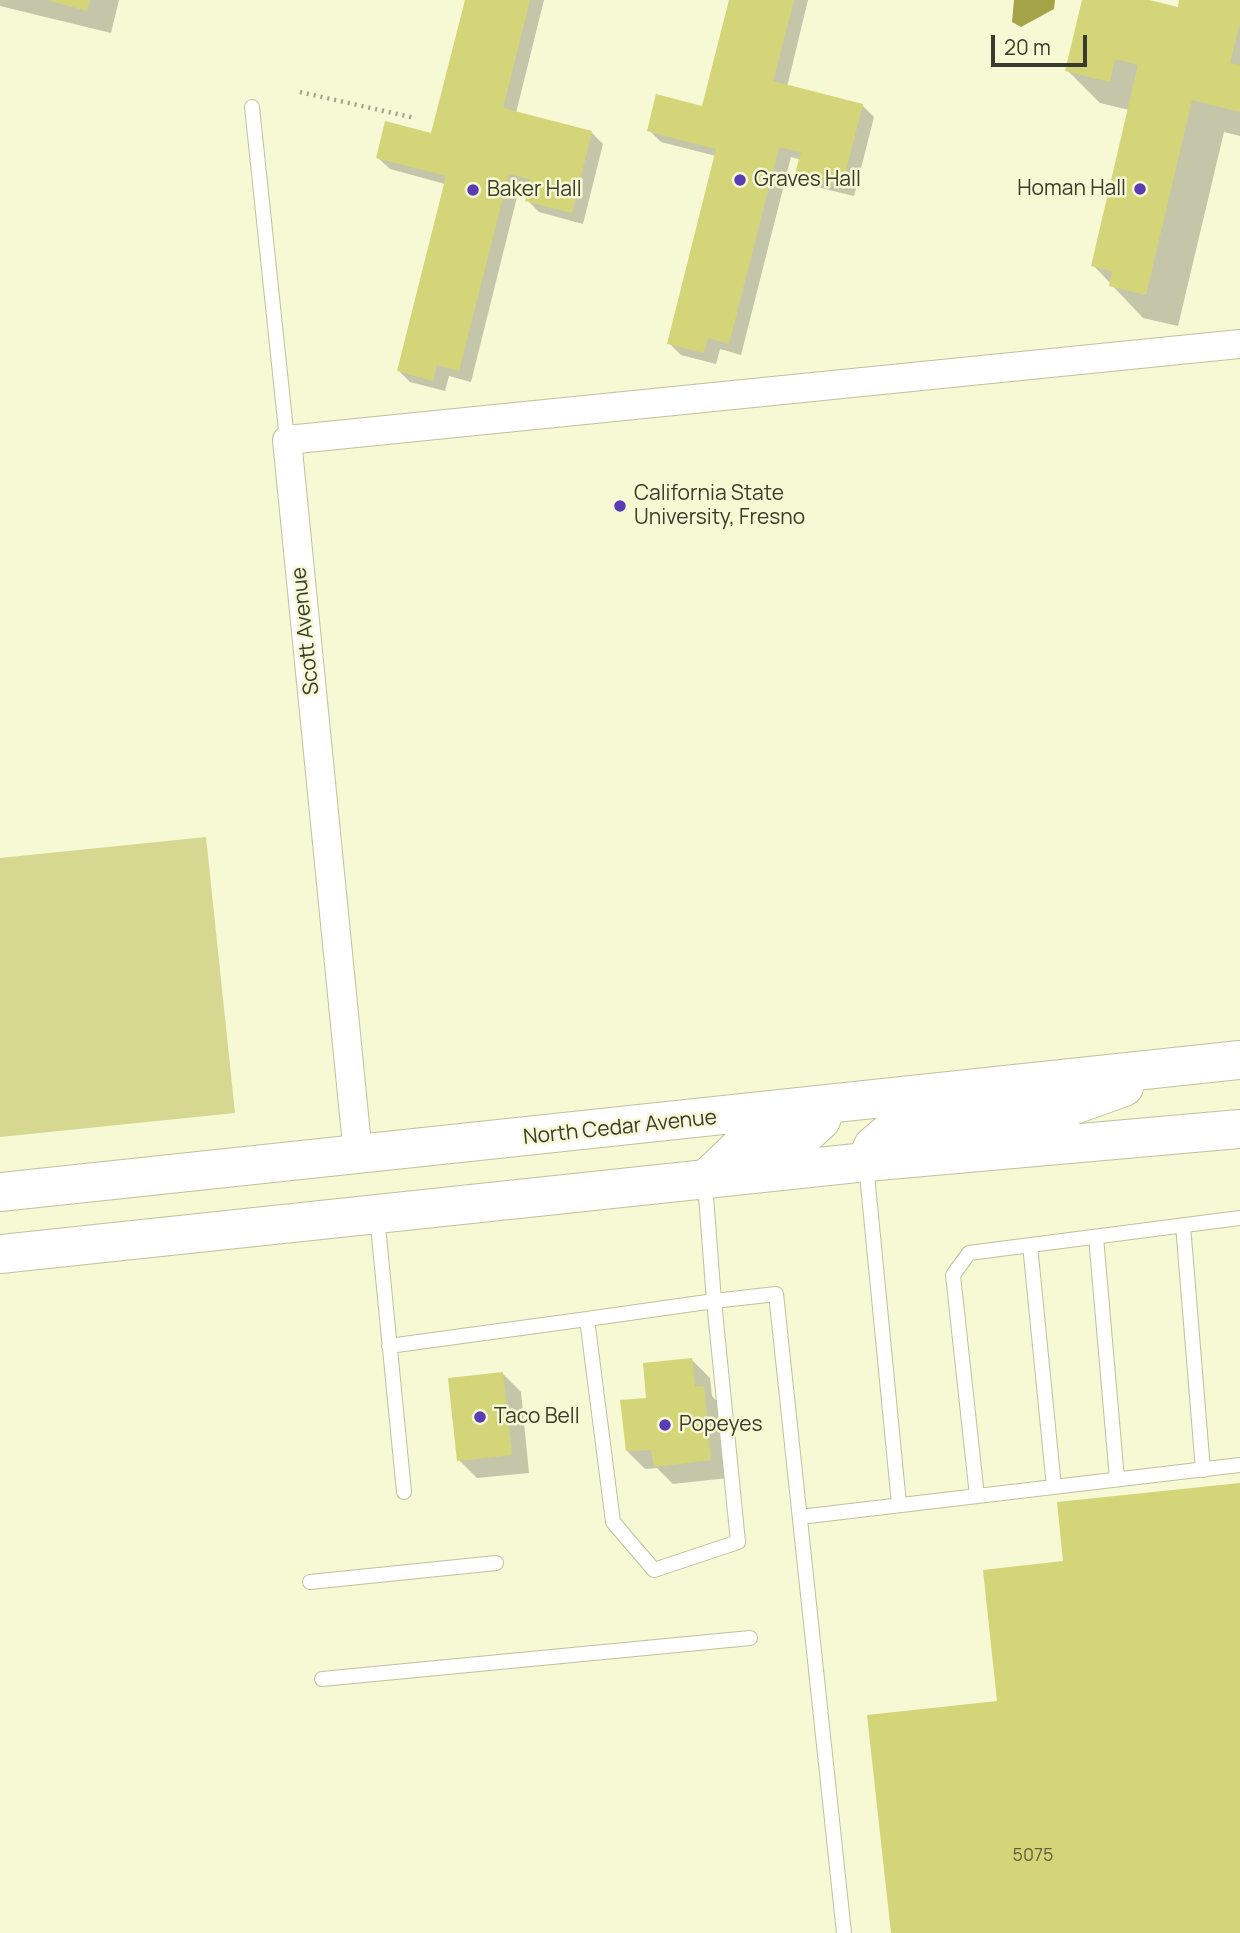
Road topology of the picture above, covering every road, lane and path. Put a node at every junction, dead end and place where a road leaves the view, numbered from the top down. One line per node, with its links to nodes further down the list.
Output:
1 (300, 92): 3 (path)
2 (252, 107): 5 (lane, Scott Avenue)
3 (415, 118)
4 (1240, 344): 5 (street)
5 (287, 440): 10 (street, Scott Avenue)
6 (1240, 1060): 7 (main road, North Cedar Avenue)
7 (1181, 1065): 8 (main road, North Cedar Avenue); 11 (main road)
8 (825, 1106): 10 (main road, North Cedar Avenue); 12 (main road)
9 (1240, 1129): 11 (main road)
10 (358, 1155): 13 (main road, North Cedar Avenue)
11 (866, 1162): 12 (main road); 29 (lane)
12 (704, 1181): 14 (main road); 20 (lane)
13 (0, 1192)
14 (377, 1215): 19 (main road); 22 (lane)
15 (1240, 1218): 16 (lane)
16 (1183, 1226): 17 (lane); 24 (lane)
17 (1096, 1237): 18 (lane); 25 (lane)
18 (1030, 1245): 26 (lane); 28 (lane)
19 (0, 1254)
20 (714, 1301): 21 (lane); 21 (lane); 30 (lane)
21 (587, 1320): 22 (lane)
22 (389, 1346): 27 (lane)
23 (1240, 1465): 24 (lane)
24 (1203, 1469): 25 (lane)
25 (1117, 1479): 26 (lane)
26 (1054, 1487): 28 (lane)
27 (404, 1492)
28 (977, 1496): 29 (lane)
29 (899, 1504): 30 (lane)
30 (800, 1517): 35 (lane)
31 (496, 1563): 32 (lane)
32 (310, 1582)
33 (750, 1638): 34 (lane)
34 (321, 1679)
35 (844, 1933)

